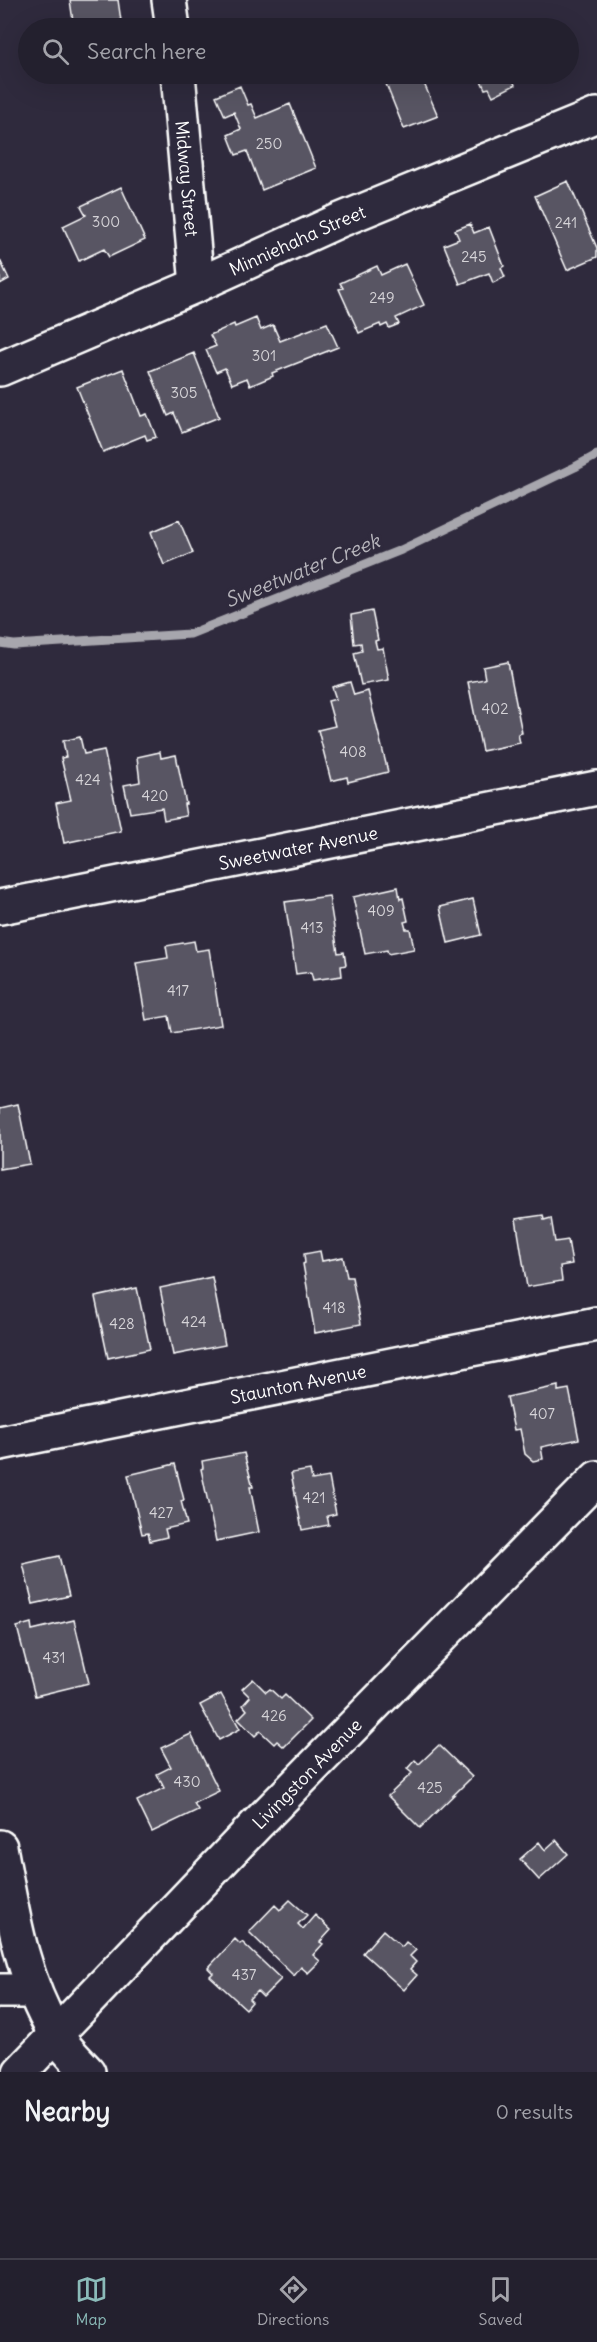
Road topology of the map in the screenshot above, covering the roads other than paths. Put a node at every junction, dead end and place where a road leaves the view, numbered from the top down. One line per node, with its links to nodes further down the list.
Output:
1 (169, 0): 2 (street)
2 (172, 18)
3 (179, 84): 5 (street, Midway Street)
4 (597, 115): 5 (street, Minniehaha Street)
5 (197, 285): 6 (street, Minniehaha Street)
6 (0, 369)
7 (597, 788): 8 (street, Sweetwater Avenue)
8 (0, 907)
9 (597, 1324): 10 (street, Staunton Avenue)
10 (0, 1443)
11 (597, 1478): 15 (street, Livingston Avenue)
12 (0, 1847): 14 (street)
13 (0, 1991): 14 (street)
14 (33, 1991): 15 (street)
15 (56, 2036): 16 (street, Livingston Avenue); 17 (street)
16 (20, 2072)
17 (88, 2072)

